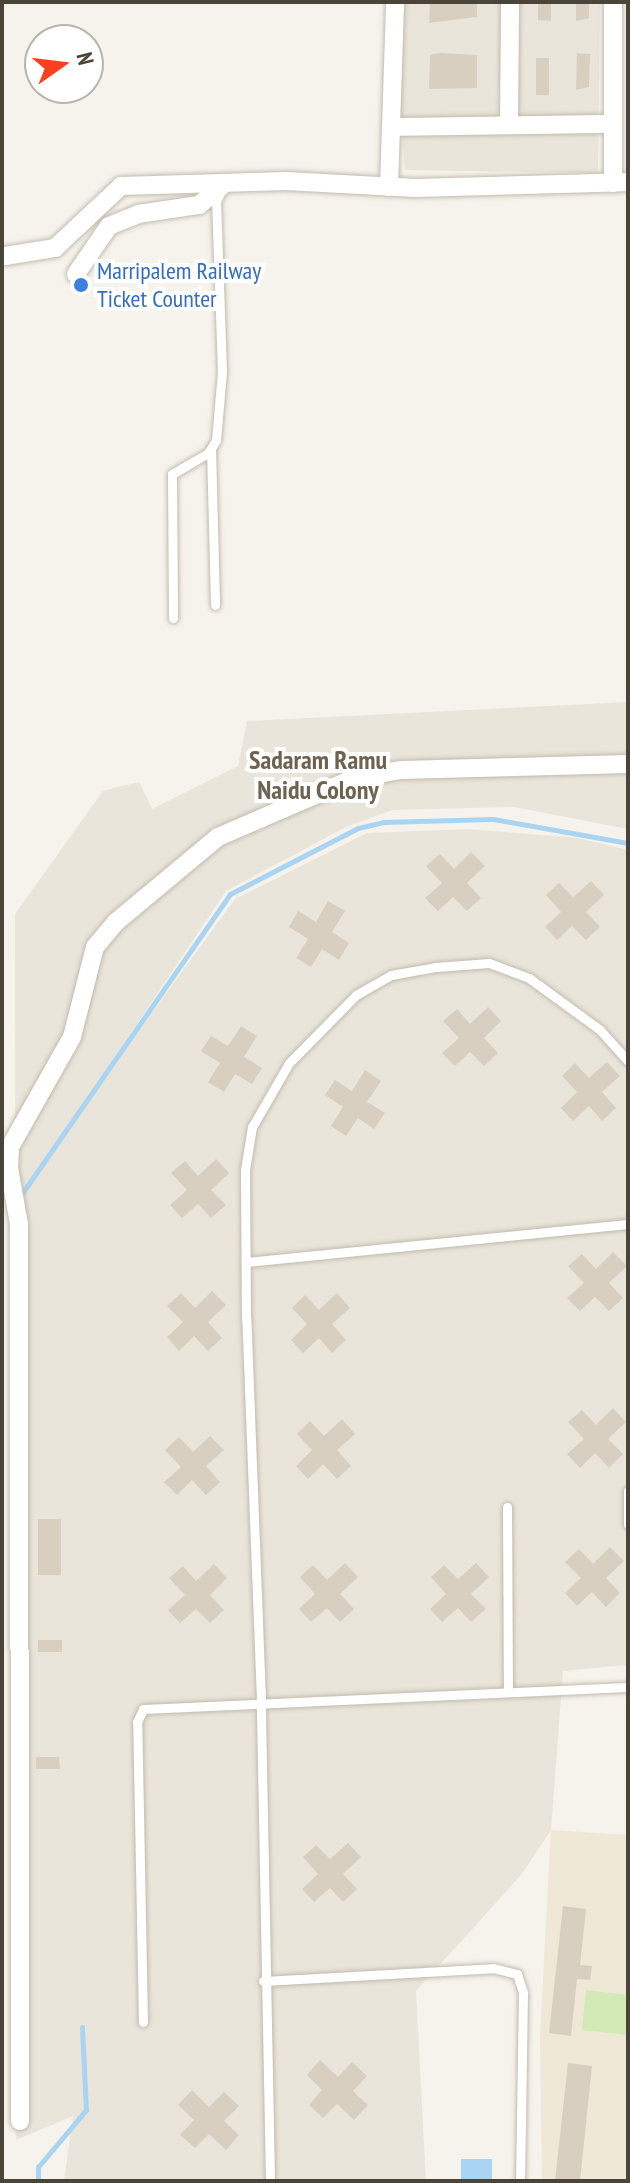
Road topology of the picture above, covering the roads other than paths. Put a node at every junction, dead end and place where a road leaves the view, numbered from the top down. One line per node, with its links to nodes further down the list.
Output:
1 (395, 2): 6 (street)
2 (510, 2): 5 (street)
3 (613, 2): 4 (street)
4 (611, 124): 5 (street); 8 (street)
5 (509, 125): 6 (street)
6 (393, 127): 9 (street)
7 (225, 183): 9 (street); 10 (street); 11 (street); 12 (lane)
8 (620, 183): 9 (street)
9 (389, 187)
10 (5, 256)
11 (76, 274)
12 (211, 449): 13 (lane); 14 (lane)
13 (215, 605)
14 (173, 618)
15 (628, 764): 27 (street)
16 (628, 1061): 18 (lane)
17 (628, 1224): 18 (lane)
18 (246, 1262): 24 (lane)
19 (628, 1491): 21 (lane)
20 (507, 1507): 23 (lane)
21 (628, 1524)
22 (628, 1687): 23 (lane)
23 (508, 1692): 24 (lane)
24 (261, 1700): 25 (lane); 26 (lane)
25 (263, 1981): 28 (lane); 29 (lane)
26 (143, 2022)
27 (20, 2121)
28 (270, 2181)
29 (520, 2181)

